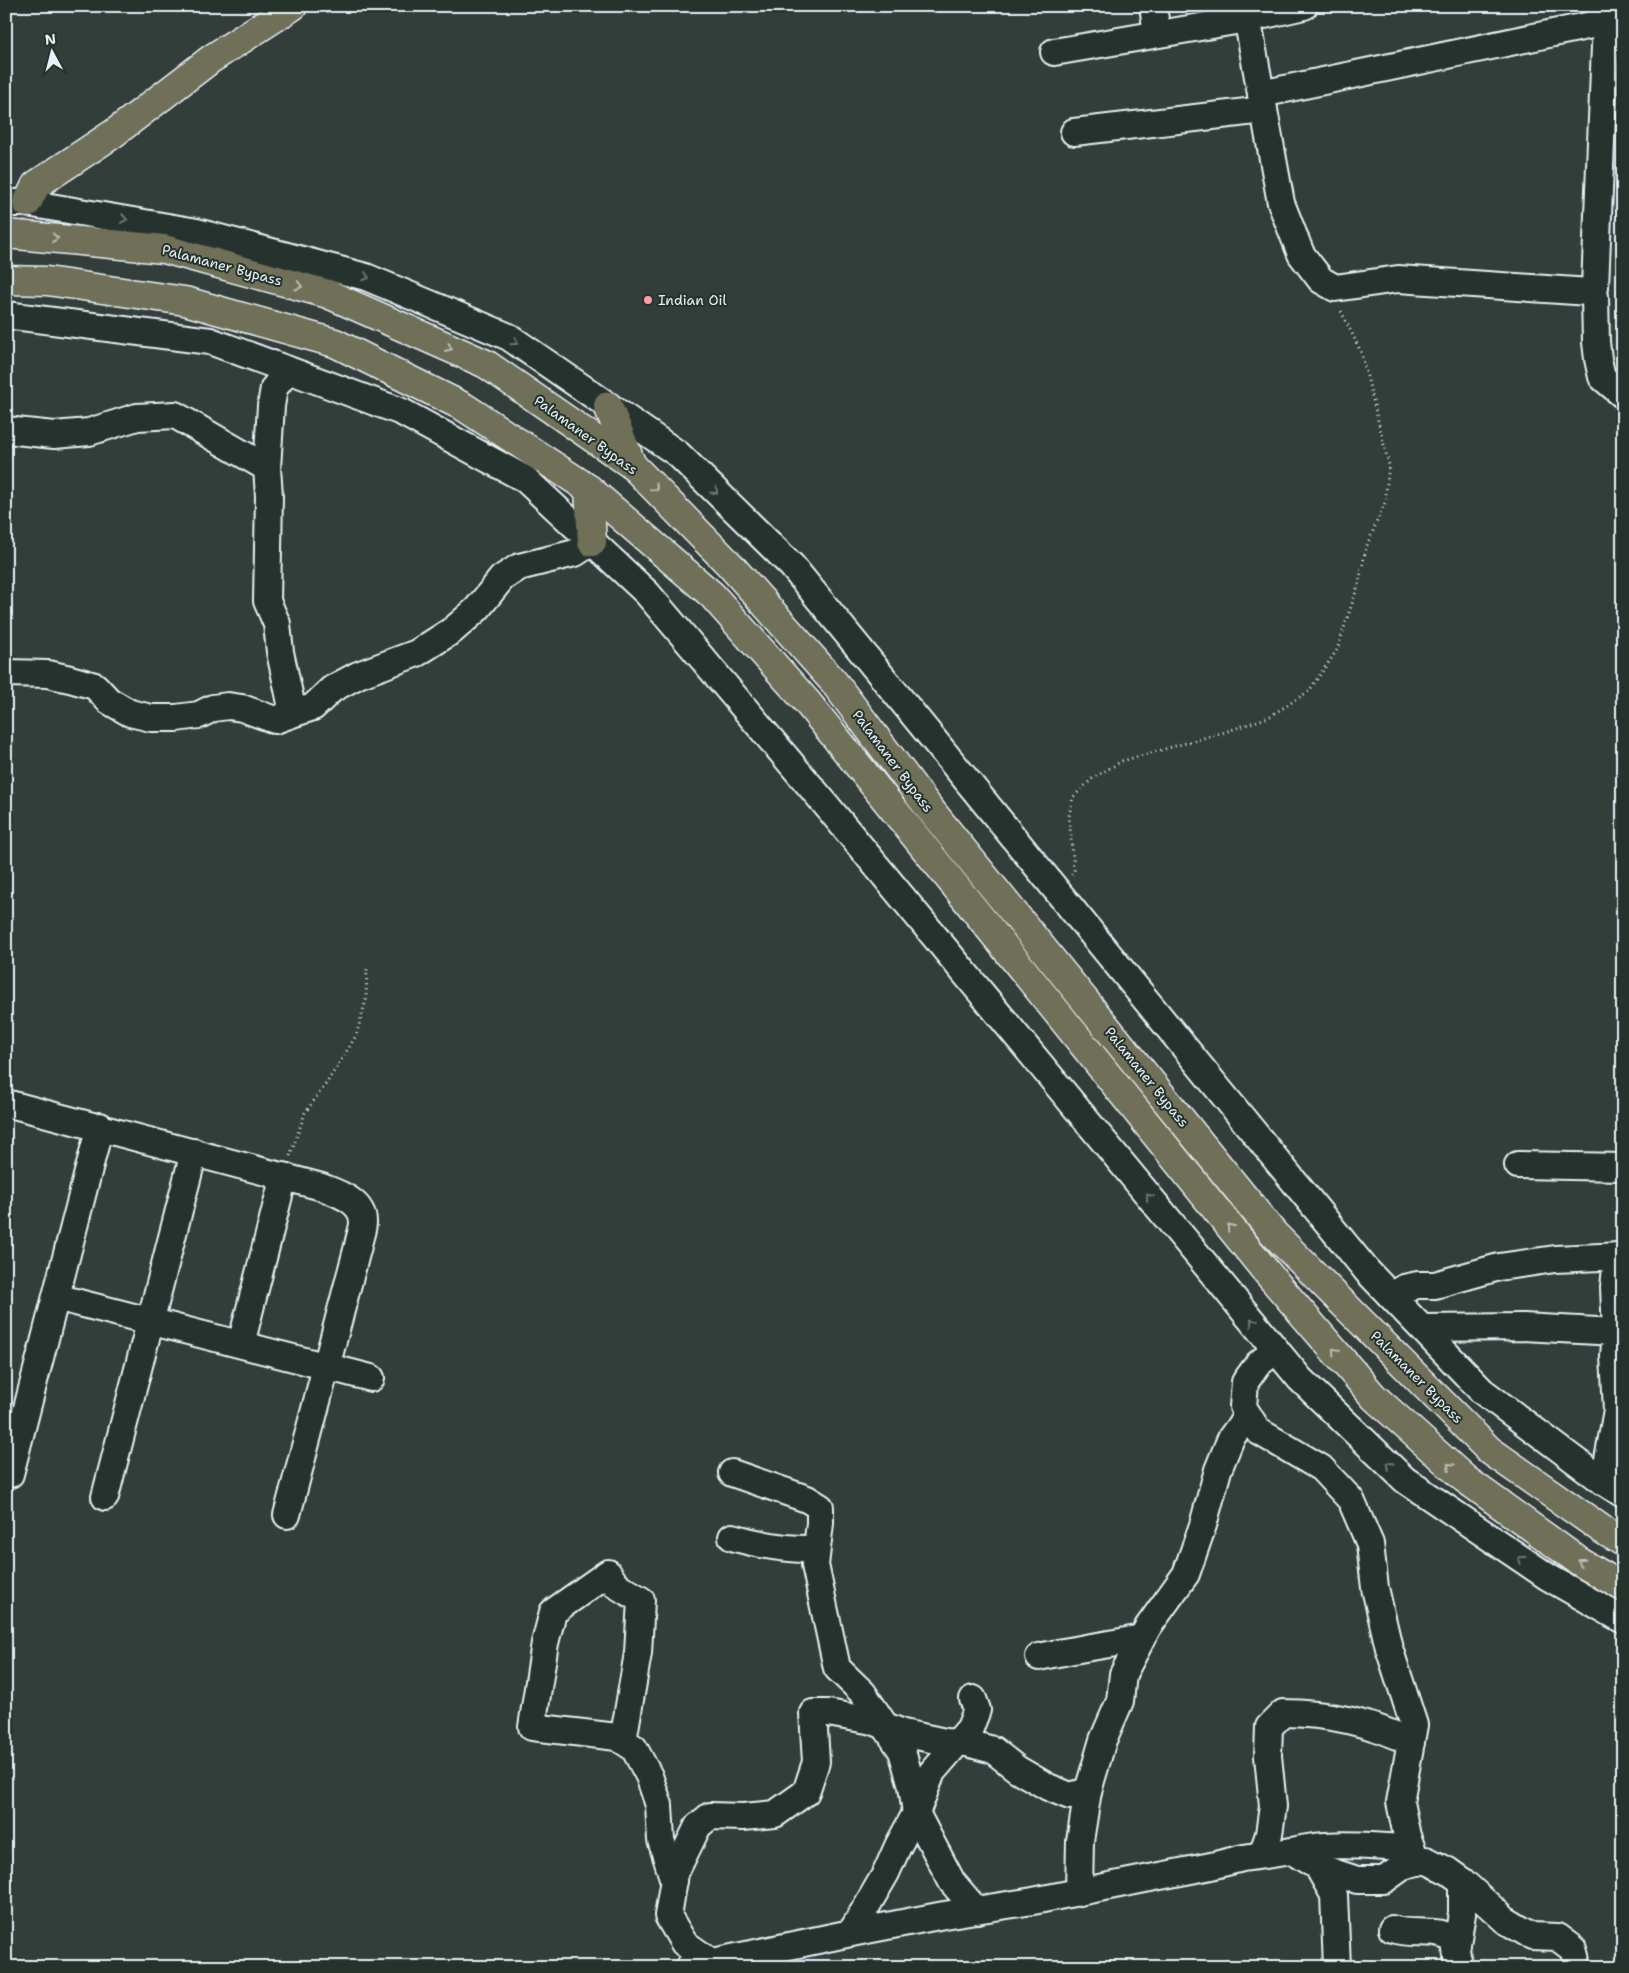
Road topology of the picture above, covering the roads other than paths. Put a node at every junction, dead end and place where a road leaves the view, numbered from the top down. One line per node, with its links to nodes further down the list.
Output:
1 (292, 6): 10 (main road)
2 (1153, 6): 6 (street)
3 (1304, 6): 4 (street)
4 (1246, 13): 6 (street); 8 (street)
5 (1604, 14): 8 (street); 13 (street)
6 (1157, 34): 7 (street)
7 (1054, 52)
8 (1262, 102): 9 (street); 13 (street)
9 (1074, 132)
10 (16, 203): 17 (street, one-way to 17)
11 (6, 234): 19 (main road, Palamaner Bypass, one-way to 19)
12 (6, 280): 21 (main road)
13 (1593, 291): 16 (street)
14 (6, 315): 15 (street)
15 (288, 370): 20 (street); 22 (street)
16 (1623, 395)
17 (608, 406): 19 (main road); 32 (street, one-way to 32)
18 (6, 430): 20 (street)
19 (632, 465): 48 (main road, Palamaner Bypass, one-way to 48)
20 (266, 468): 24 (street)
21 (589, 489): 22 (main road); 50 (main road, one-way to 21)
22 (592, 542): 24 (street); 38 (street, one-way to 22)
23 (6, 674): 24 (street)
24 (289, 715)
25 (6, 1103): 26 (street)
26 (100, 1126): 27 (street); 33 (street)
27 (194, 1152): 30 (street); 34 (street)
28 (1518, 1165): 29 (street)
29 (1623, 1167)
30 (284, 1176): 37 (street); 39 (street)
31 (1620, 1256): 32 (street); 36 (street)
32 (1391, 1296): 35 (street)
33 (56, 1297): 34 (street); 43 (street)
34 (150, 1321): 37 (street); 45 (street)
35 (1422, 1328): 36 (street); 44 (street)
36 (1619, 1332): 44 (street)
37 (241, 1344): 39 (street)
38 (1276, 1350): 41 (street); 51 (street, one-way to 38)
39 (326, 1366): 40 (street); 46 (street)
40 (371, 1378)
41 (1248, 1415): 52 (street); 57 (street)
42 (732, 1473): 49 (street)
43 (10, 1474)
44 (1613, 1488)
45 (105, 1497)
46 (287, 1515)
47 (732, 1537): 49 (street)
48 (1623, 1542)
49 (816, 1550): 55 (street)
50 (1623, 1587)
51 (1623, 1620)
52 (1142, 1638): 53 (street); 59 (street)
53 (1039, 1657)
54 (973, 1699): 58 (street)
55 (885, 1726): 58 (street); 60 (street); 65 (street)
56 (623, 1741): 56 (street); 65 (street)
57 (1411, 1742): 61 (street); 62 (street)
58 (957, 1743): 59 (street); 60 (street)
59 (1088, 1791): 66 (street)
60 (916, 1813): 67 (street); 69 (street)
61 (1276, 1849): 62 (street); 63 (street); 66 (street)
62 (1414, 1855): 63 (street); 64 (street)
63 (1318, 1867): 72 (street)
64 (1462, 1880): 70 (street); 73 (street)
65 (674, 1882): 71 (street)
66 (1079, 1892): 67 (street)
67 (976, 1910): 69 (street)
68 (1392, 1929): 70 (street)
69 (851, 1933): 71 (street)
70 (1458, 1955)
71 (700, 1964)
72 (1338, 1967)
73 (1578, 1967)

